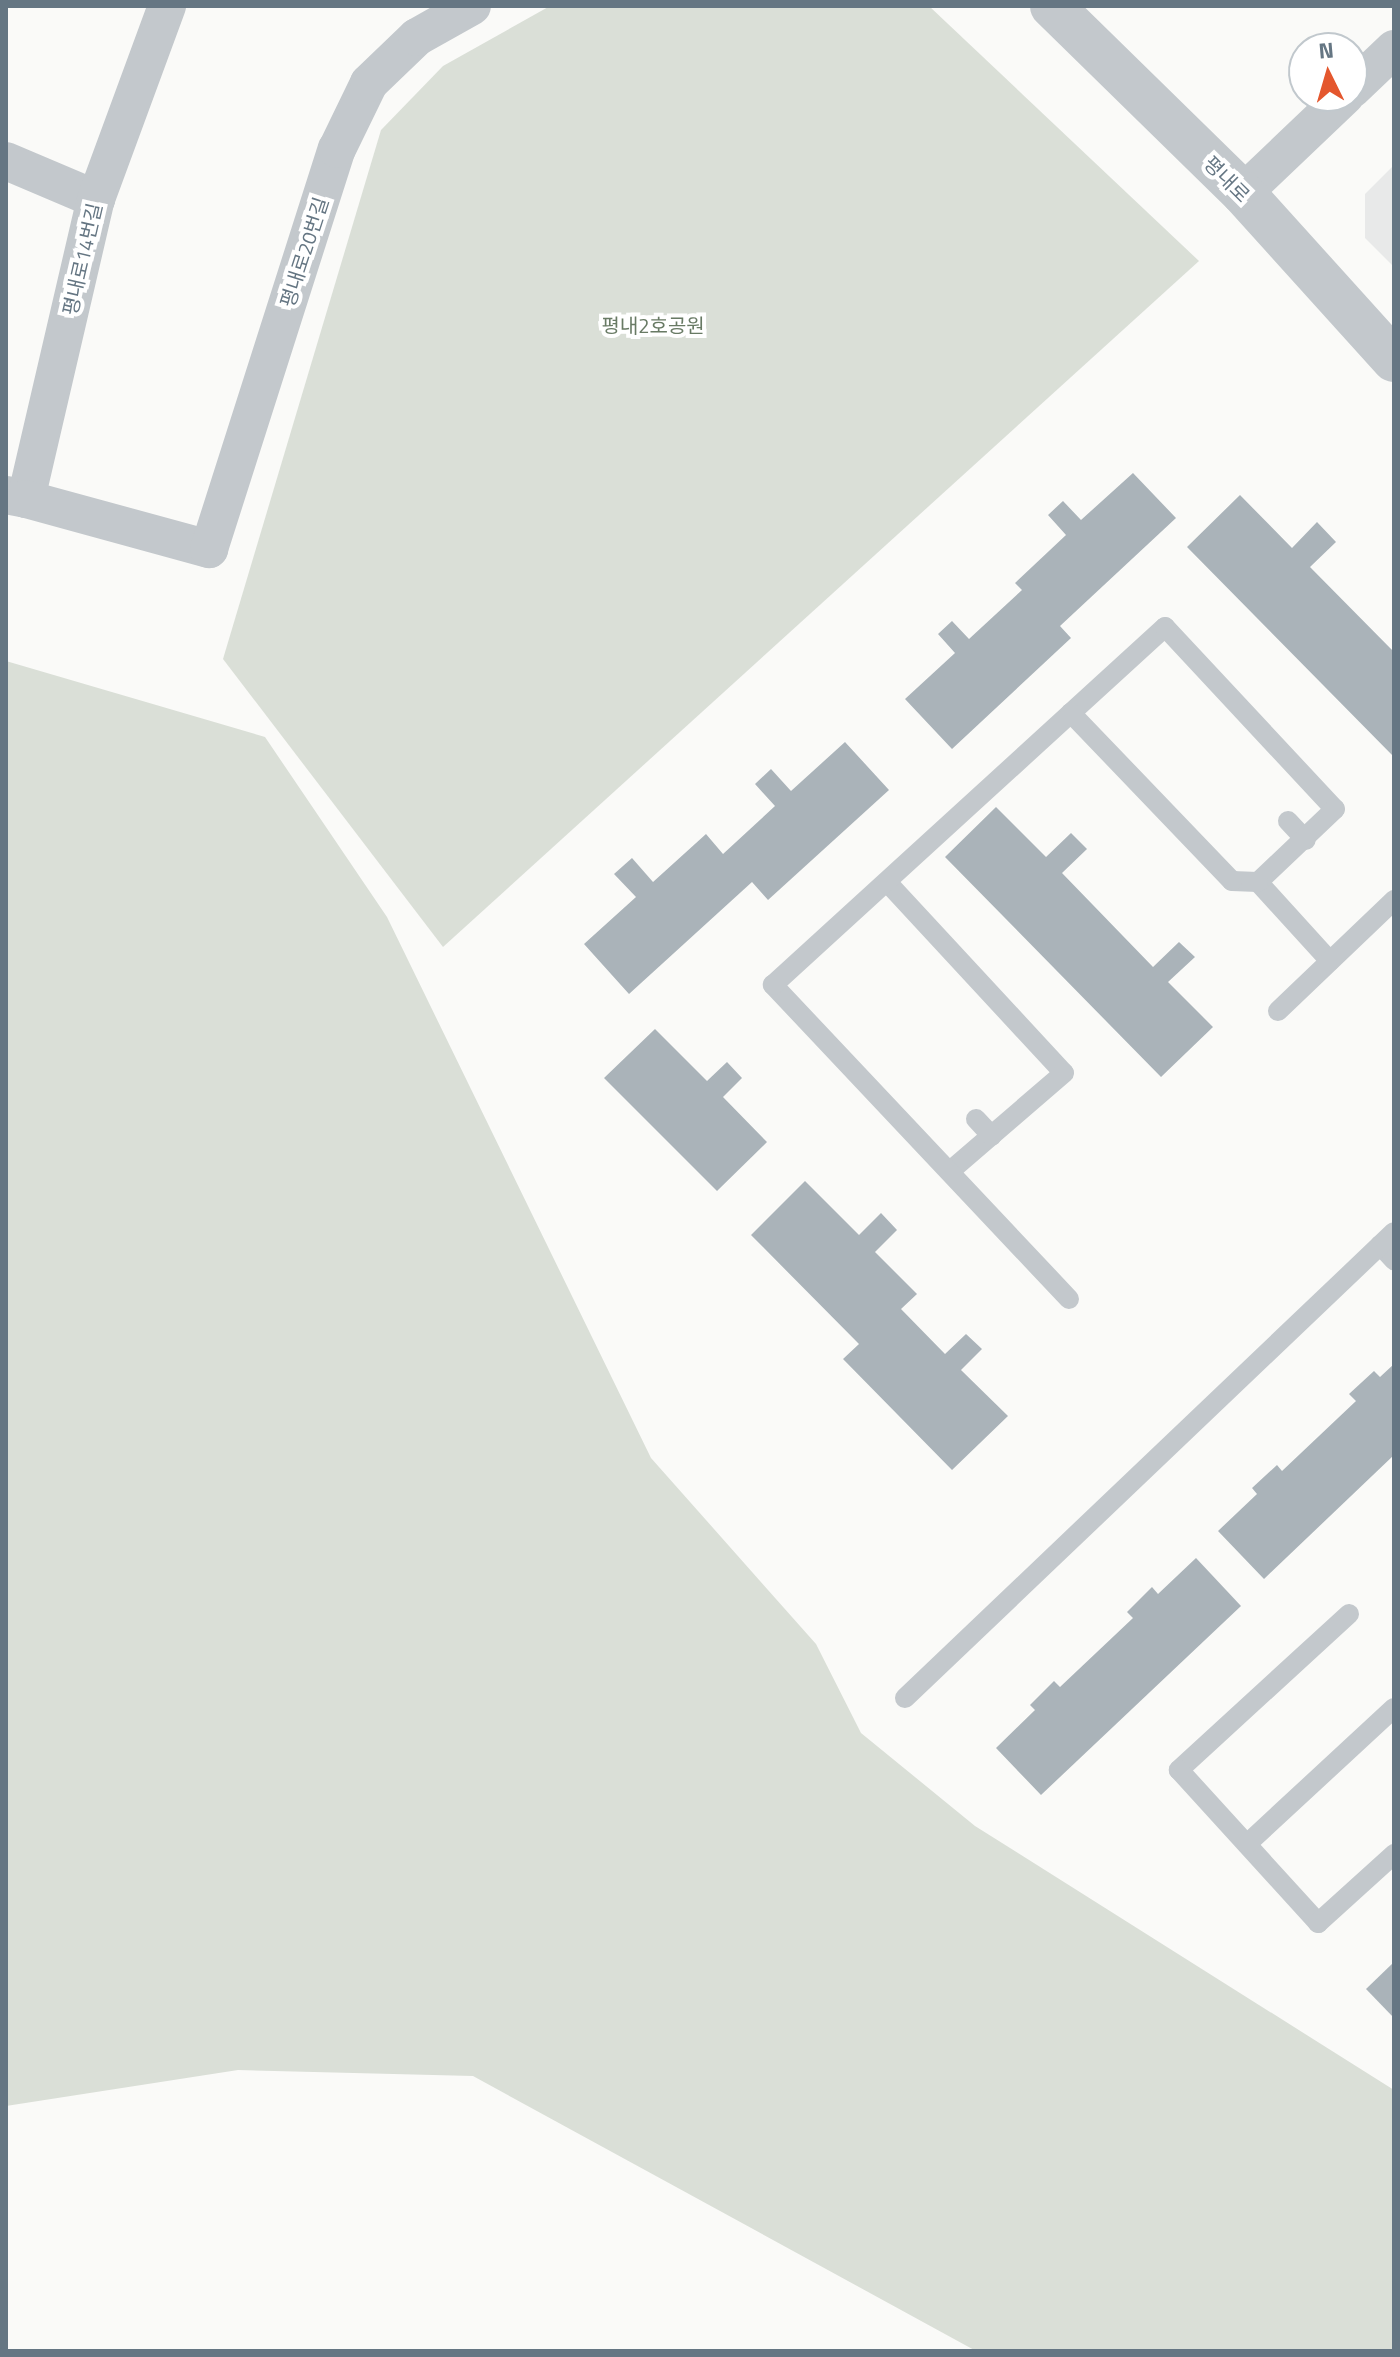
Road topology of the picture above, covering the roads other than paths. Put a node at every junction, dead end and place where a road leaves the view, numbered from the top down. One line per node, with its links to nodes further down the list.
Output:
1 (167, 6): 9 (street, 평내로14번길)
2 (472, 6): 11 (street, 평내로20번길)
3 (1052, 6): 8 (street, 평내로)
4 (1394, 49): 5 (street)
5 (1368, 74)
6 (1328, 112): 8 (street)
7 (6, 161): 9 (street)
8 (1243, 193): 10 (street, 평내로)
9 (96, 199): 11 (street, 평내로14번길)
10 (1394, 360)
11 (16, 497)
12 (1071, 713): 14 (lane); 15 (lane); 16 (lane)
13 (1288, 821): 14 (lane)
14 (1306, 840): 16 (lane)
15 (887, 882): 21 (lane); 22 (lane)
16 (1258, 882): 18 (lane)
17 (1394, 900): 18 (lane)
18 (1330, 961): 19 (lane)
19 (1278, 1011)
20 (976, 1119): 21 (lane)
21 (992, 1136): 22 (lane)
22 (950, 1171): 24 (lane)
23 (1389, 1246): 26 (lane)
24 (1069, 1299)
25 (1349, 1614): 28 (lane)
26 (905, 1698)
27 (1394, 1708): 28 (lane)
28 (1247, 1844): 29 (lane)
29 (1394, 1854)

